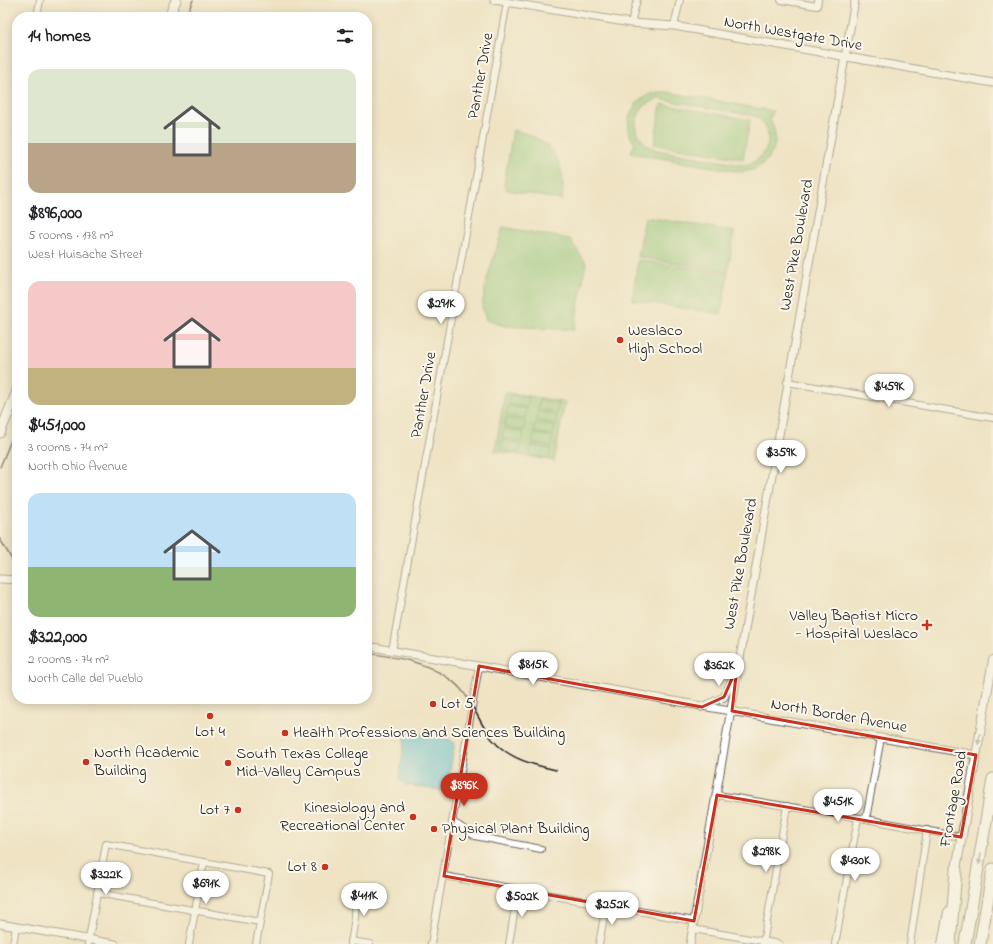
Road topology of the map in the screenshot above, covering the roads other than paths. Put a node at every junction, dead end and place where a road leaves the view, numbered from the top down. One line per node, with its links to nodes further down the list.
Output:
1 (40, 0): 10 (street)
2 (176, 0): 11 (main road)
3 (494, 0): 9 (street, North Westgate Drive)
4 (636, 0): 12 (street)
5 (680, 0): 13 (street)
6 (781, 0): 7 (street)
7 (818, 0)
8 (855, 0): 14 (street, West Pike Boulevard)
9 (507, 2): 12 (street, North Westgate Drive); 23 (street, Panther Drive)
10 (38, 12)
11 (171, 12)
12 (632, 23): 13 (street, North Westgate Drive)
13 (674, 26): 14 (street, North Westgate Drive)
14 (844, 58): 15 (street, North Westgate Drive); 16 (street, West Pike Boulevard)
15 (993, 83)
16 (787, 382): 18 (street); 26 (street, West Pike Boulevard)
17 (12, 403): 19 (main road)
18 (993, 418)
19 (1, 429)
20 (0, 579): 21 (street)
21 (12, 580)
22 (372, 647): 23 (street, North Border Avenue)
23 (392, 651): 25 (street, North Border Avenue)
24 (993, 660): 30 (main road, Frontage Road, one-way to 30)
25 (479, 666): 27 (street, North Border Avenue); 36 (street)
26 (737, 667): 27 (street); 28 (street, West Pike Boulevard)
27 (702, 707): 28 (street, North Border Avenue)
28 (732, 711): 29 (street, North Border Avenue); 32 (street, West Pike Boulevard)
29 (881, 738): 30 (street, North Border Avenue); 35 (street)
30 (976, 755): 38 (main road, Frontage Road)
31 (993, 779): 71 (highway, one-way to 71)
32 (717, 795): 33 (street); 49 (street, West Pike Boulevard)
33 (787, 806): 34 (street); 56 (street)
34 (858, 818): 35 (street); 67 (street)
35 (866, 819): 37 (street)
36 (453, 822): 39 (street); 43 (street)
37 (927, 830): 38 (street); 68 (street)
38 (961, 837): 42 (main road, Frontage Road)
39 (541, 849)
40 (204, 862): 46 (street); 48 (street); 50 (street)
41 (993, 869): 72 (highway)
42 (956, 870): 69 (main road, Frontage Road); 70 (highway)
43 (444, 876): 44 (street); 62 (street)
44 (518, 889): 47 (street); 63 (street)
45 (356, 892): 55 (street)
46 (98, 893): 48 (street); 54 (street)
47 (606, 905): 49 (street); 64 (street)
48 (196, 909): 50 (street); 59 (street)
49 (694, 920): 53 (street, West Pike Boulevard)
50 (260, 922): 60 (street)
51 (0, 924): 52 (street)
52 (16, 927): 54 (street); 57 (street)
53 (693, 929): 56 (street); 65 (street, West Pike Boulevard)
54 (89, 942): 58 (street)
55 (351, 943): 61 (street)
56 (763, 943): 66 (street)
57 (12, 944)
58 (115, 944)
59 (189, 944)
60 (256, 944)
61 (370, 944)
62 (431, 944)
63 (509, 944)
64 (599, 944)
65 (690, 944)
66 (779, 944)
67 (835, 944)
68 (910, 944)
69 (942, 944)
70 (950, 944)
71 (965, 944)
72 (980, 944)

